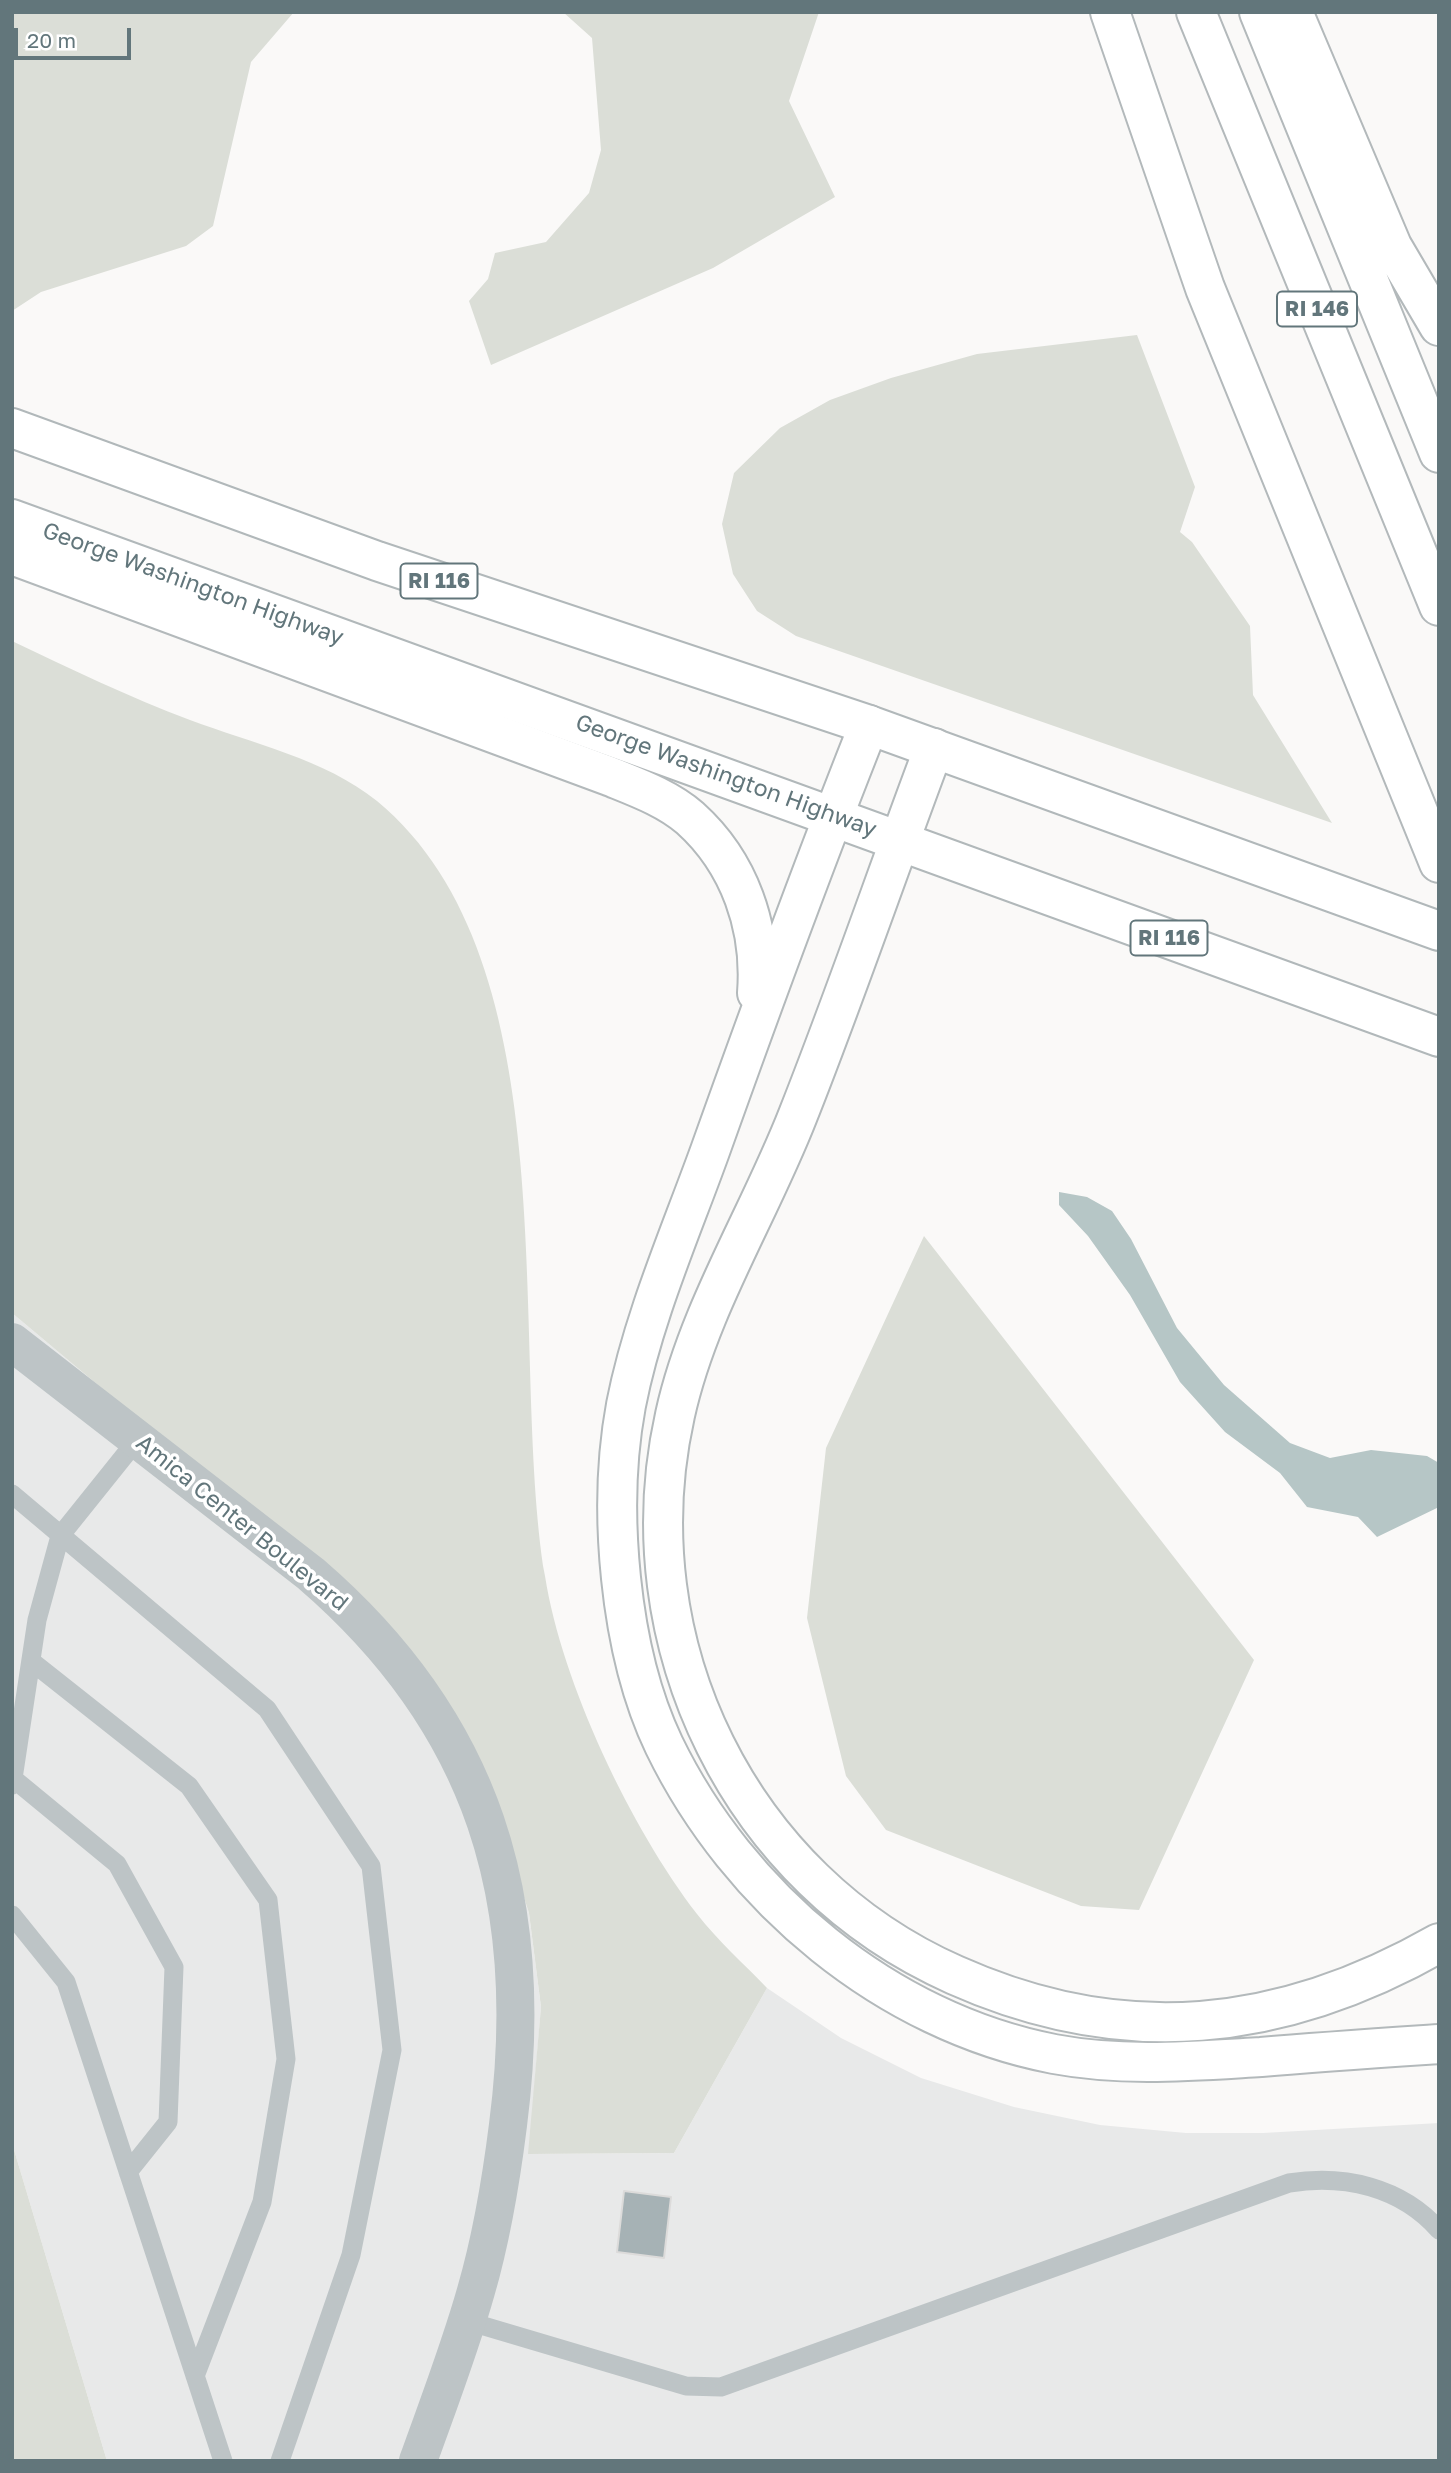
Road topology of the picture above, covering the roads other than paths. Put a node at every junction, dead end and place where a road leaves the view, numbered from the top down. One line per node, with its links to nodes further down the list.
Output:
1 (1110, 12): 15 (main road)
2 (1196, 12): 10 (main road, RI 146)
3 (1259, 12): 7 (main road, RI 146)
4 (1293, 12): 5 (main road)
5 (1439, 326)
6 (12, 428): 11 (main road, RI 116)
7 (1439, 453)
8 (12, 519): 13 (main road, George Washington Highway / RI 116)
9 (12, 555): 18 (main road)
10 (1439, 606)
11 (869, 725): 12 (main road, RI 116); 13 (main road)
12 (934, 748): 14 (main road); 16 (main road, RI 116)
13 (833, 815): 14 (main road, George Washington Highway / RI 116); 18 (main road)
14 (900, 839): 17 (main road, George Washington Highway / RI 116); 26 (main road)
15 (1434, 850)
16 (1439, 931)
17 (1439, 1037)
18 (749, 1044): 27 (main road)
19 (12, 1342): 20 (street, Amica Center Boulevard)
20 (137, 1440): 22 (lane); 30 (street, Amica Center Boulevard)
21 (12, 1494): 22 (lane)
22 (60, 1536): 23 (lane); 33 (lane)
23 (31, 1661): 24 (lane); 31 (lane)
24 (14, 1782): 28 (lane)
25 (12, 1915): 28 (lane)
26 (1439, 1942)
27 (1439, 2044)
28 (128, 2172): 31 (lane)
29 (1439, 2230): 30 (lane)
30 (467, 2321): 34 (street, Amica Center Boulevard)
31 (195, 2376): 32 (lane)
32 (223, 2461)
33 (280, 2461)
34 (418, 2461)

